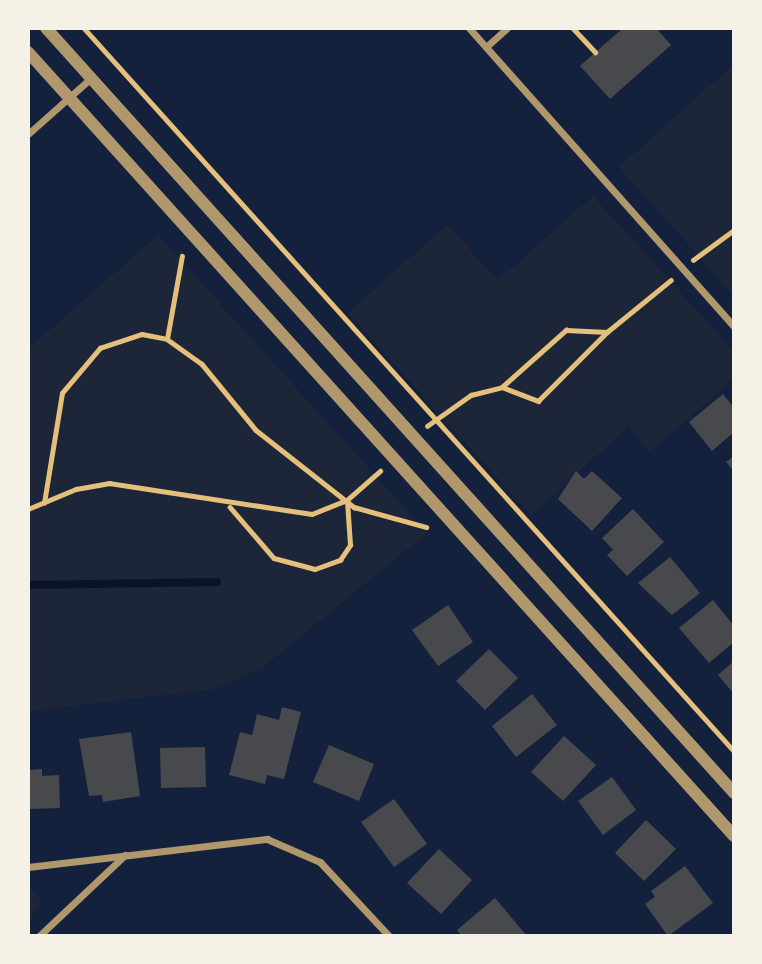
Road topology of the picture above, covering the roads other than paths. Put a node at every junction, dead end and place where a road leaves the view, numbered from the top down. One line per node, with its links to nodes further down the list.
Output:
1 (46, 28): 6 (street)
2 (469, 28): 4 (street)
3 (507, 28): 4 (street)
4 (486, 47): 9 (street)
5 (28, 52): 7 (street)
6 (91, 78): 7 (street); 10 (street)
7 (69, 97): 8 (street); 11 (street)
8 (28, 134)
9 (734, 326)
10 (734, 793)
11 (734, 836)
12 (126, 855): 13 (street); 14 (street); 15 (street)
13 (28, 867)
14 (39, 936)
15 (389, 936)

